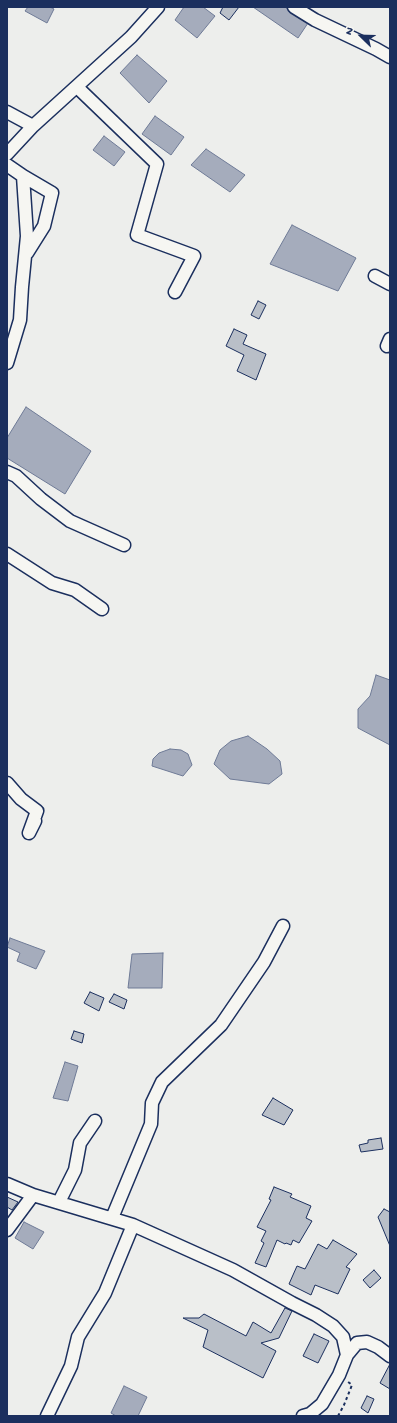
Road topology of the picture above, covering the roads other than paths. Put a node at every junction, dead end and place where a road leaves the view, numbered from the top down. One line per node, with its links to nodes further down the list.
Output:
1 (158, 7): 4 (street)
2 (294, 7): 3 (street)
3 (390, 57)
4 (77, 87): 6 (street); 13 (street)
5 (7, 112): 6 (street)
6 (32, 126): 7 (street)
7 (7, 154)
8 (7, 165): 9 (street)
9 (23, 176): 10 (street); 10 (street)
10 (25, 255): 14 (street)
11 (375, 276): 12 (street)
12 (390, 284)
13 (175, 292)
14 (7, 363)
15 (7, 472): 16 (street)
16 (124, 544)
17 (7, 554): 18 (street)
18 (102, 609)
19 (7, 783): 20 (street)
20 (36, 821)
21 (283, 926): 26 (street)
22 (96, 1121): 25 (street)
23 (7, 1184): 24 (street)
24 (33, 1195): 25 (street); 28 (street)
25 (59, 1202): 26 (street)
26 (112, 1218): 27 (street)
27 (133, 1225): 29 (street); 31 (street)
28 (7, 1230)
29 (348, 1355): 30 (street); 32 (street)
30 (390, 1356)
31 (47, 1416)
32 (303, 1416)

